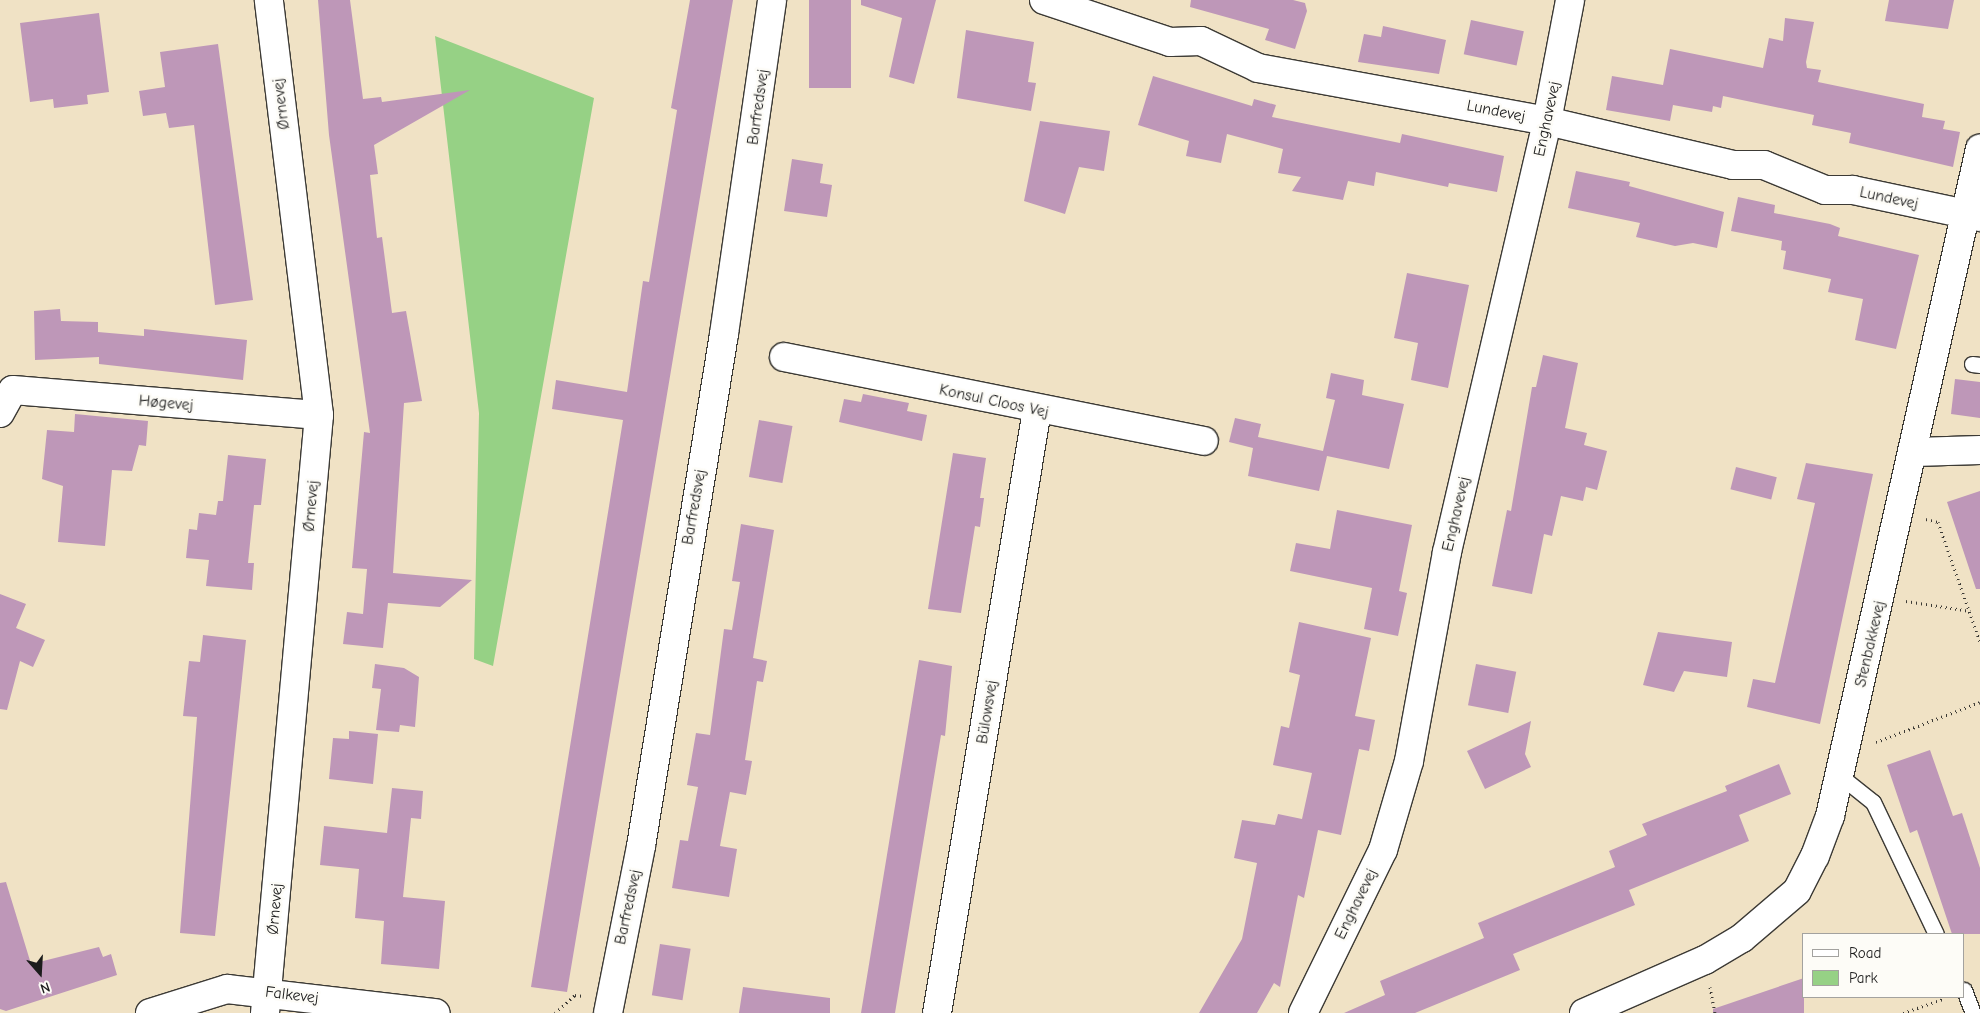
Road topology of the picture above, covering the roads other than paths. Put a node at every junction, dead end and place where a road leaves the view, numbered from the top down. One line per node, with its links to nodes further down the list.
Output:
1 (269, 0): 11 (street, Ørnevej)
2 (772, 0): 21 (street, Barfredsvej)
3 (1044, 0): 5 (street, Lundevej)
4 (1570, 0): 5 (street, Enghavevej)
5 (1547, 121): 7 (street, Lundevej); 23 (street, Enghavevej)
6 (1980, 149): 7 (street, Stenbakkevej)
7 (1973, 215): 14 (street, Stenbakkevej)
8 (784, 357): 10 (street, Konsul Cloos Vej)
9 (6, 401): 11 (street, Høgevej)
10 (1037, 410): 12 (street, Konsul Cloos Vej); 22 (street, Bülowsvej)
11 (319, 415): 18 (street, Ørnevej)
12 (1204, 441)
13 (1980, 450): 14 (street)
14 (1915, 452): 15 (street, Stenbakkevej)
15 (1842, 764): 16 (lane); 24 (street, Stenbakkevej)
16 (1936, 933)
17 (1965, 993): 25 (lane)
18 (266, 1002): 19 (street, Falkevej); 20 (street, Falkevej)
19 (150, 1013)
20 (436, 1013)
21 (608, 1013)
22 (937, 1013)
23 (1303, 1013)
24 (1584, 1013)
25 (1973, 1013)

